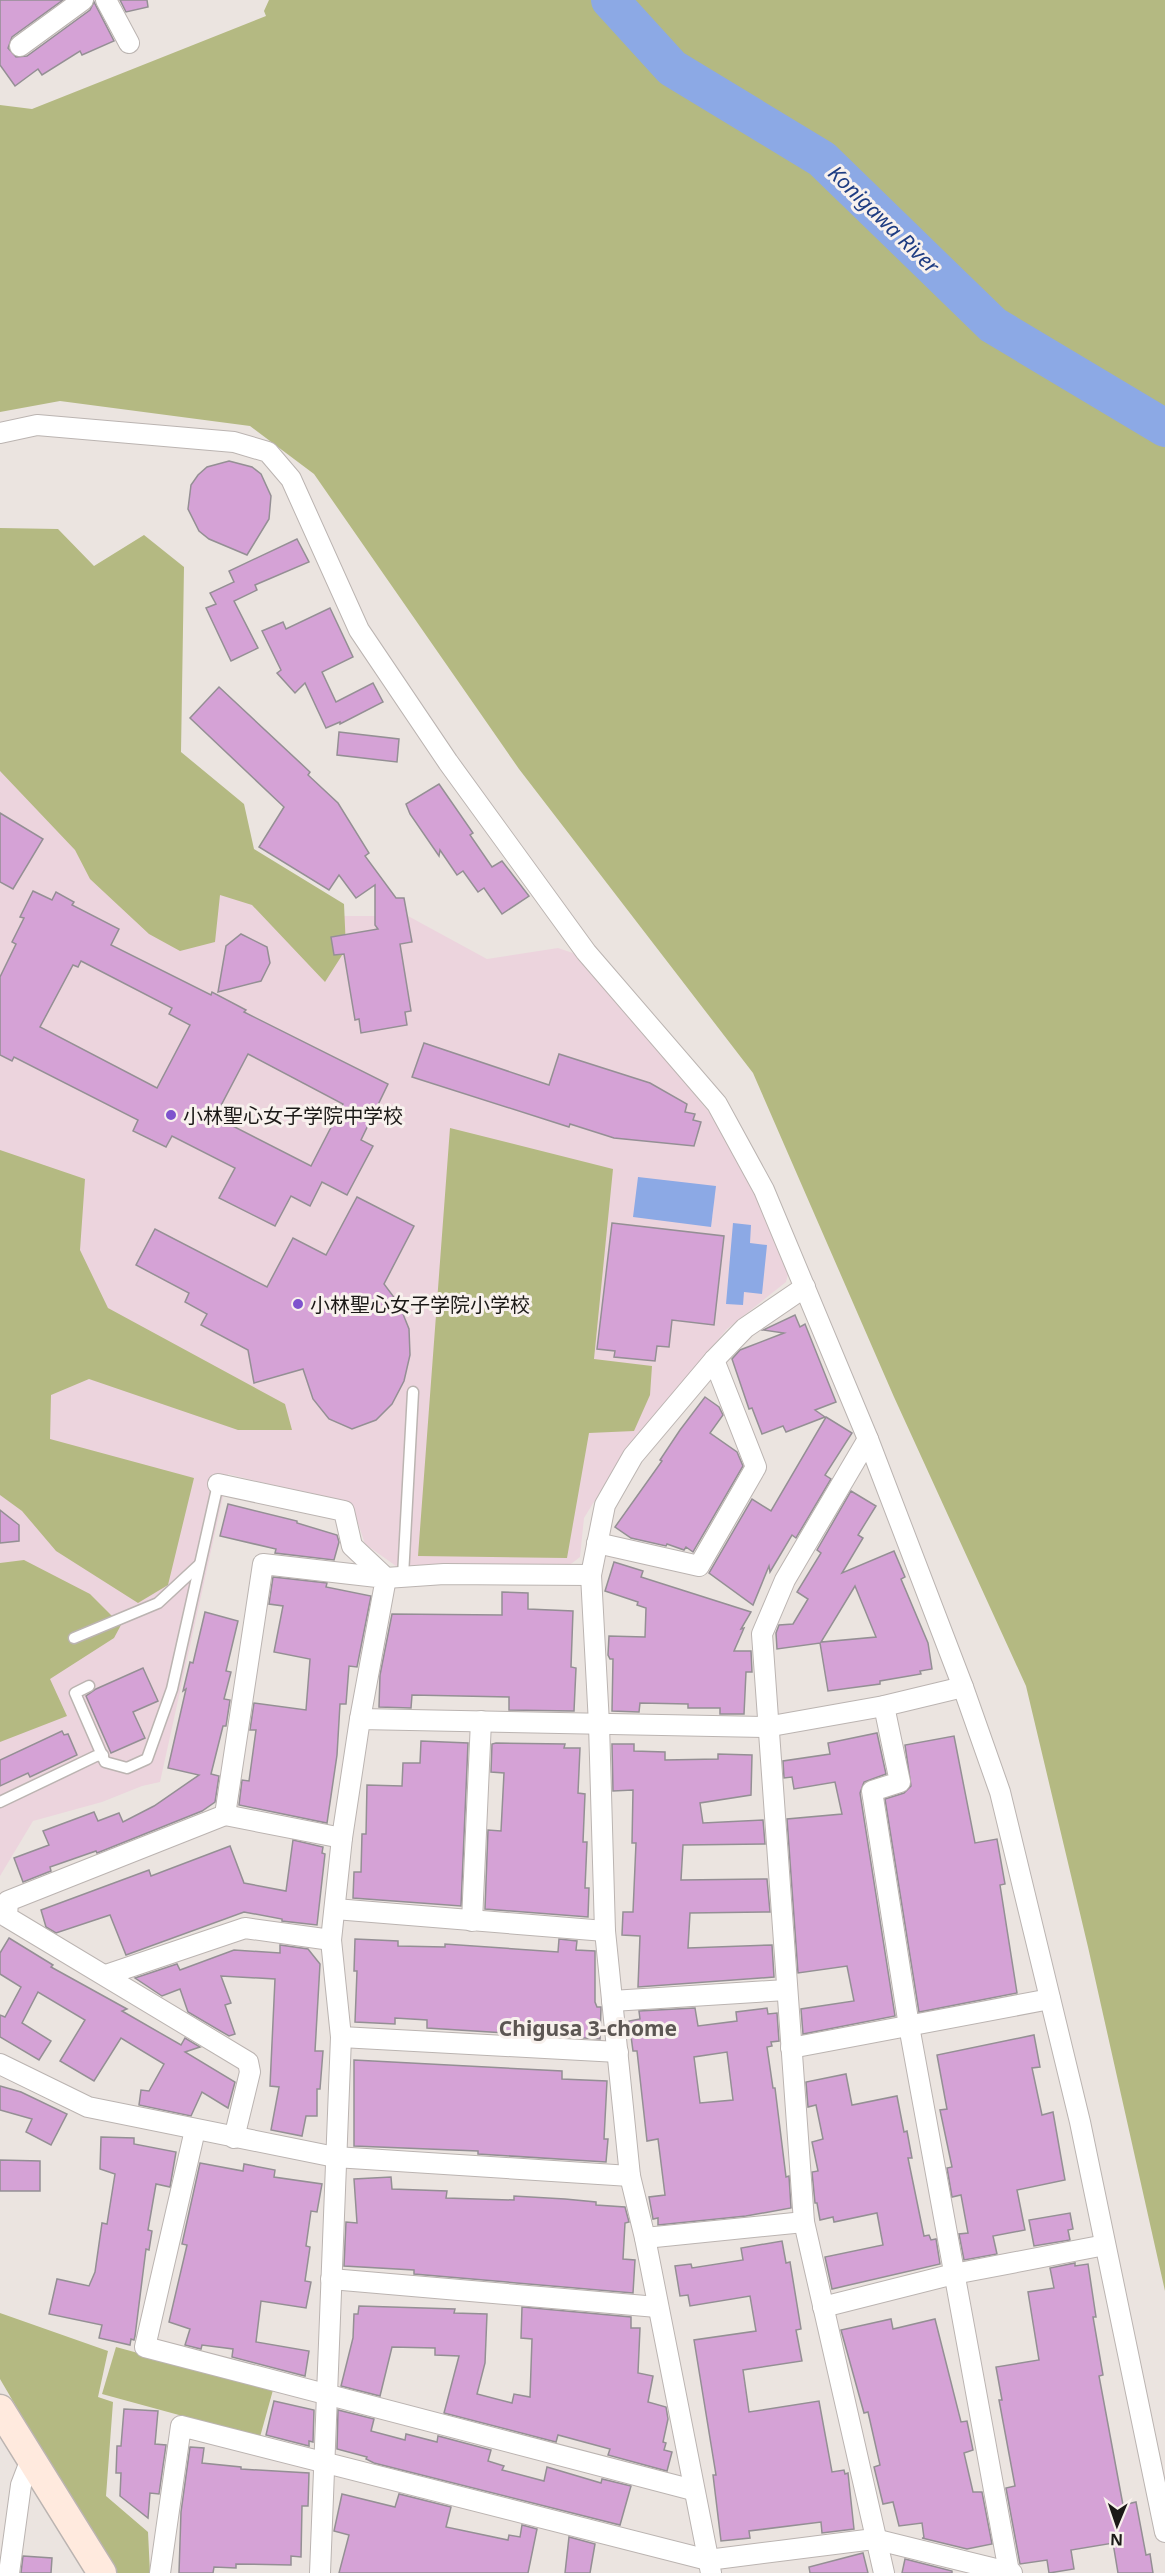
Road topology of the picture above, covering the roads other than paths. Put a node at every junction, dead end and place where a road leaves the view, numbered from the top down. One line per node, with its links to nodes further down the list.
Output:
1 (83, 0): 4 (street)
2 (106, 0): 3 (street)
3 (129, 44)
4 (20, 46)
5 (0, 433): 6 (street)
6 (805, 1287): 7 (street); 9 (street)
7 (714, 1360): 11 (street); 11 (street)
8 (413, 1392): 14 (lane)
9 (868, 1439): 17 (street); 22 (street)
10 (218, 1484): 12 (lane); 14 (street)
11 (597, 1543): 13 (street)
12 (199, 1565): 15 (lane); 23 (lane)
13 (591, 1575): 14 (street); 21 (street)
14 (394, 1577): 19 (street); 25 (street)
15 (74, 1638)
16 (90, 1686): 23 (lane)
17 (963, 1687): 18 (street); 33 (street)
18 (884, 1706): 22 (street); 35 (street)
19 (360, 1719): 20 (street); 26 (street)
20 (481, 1721): 21 (street); 28 (street)
21 (599, 1724): 22 (street); 29 (street)
22 (766, 1727): 32 (street)
23 (103, 1755): 24 (lane)
24 (0, 1802)
25 (225, 1815): 26 (street); 31 (street)
26 (342, 1838): 27 (street)
27 (335, 1909): 28 (street); 30 (street)
28 (472, 1921): 29 (street)
29 (605, 1931): 34 (street)
30 (331, 1940): 31 (street); 36 (street)
31 (106, 1975): 41 (street)
32 (786, 1990): 34 (street); 37 (street)
33 (1050, 1999): 35 (street); 46 (street)
34 (612, 2001): 38 (street)
35 (909, 2026): 37 (street); 47 (street)
36 (341, 2037): 38 (street); 42 (street)
37 (791, 2048): 44 (street)
38 (618, 2052): 43 (street)
39 (0, 2064): 40 (street)
40 (195, 2130): 41 (street); 51 (street)
41 (234, 2138): 42 (street)
42 (335, 2157): 43 (street); 48 (street)
43 (630, 2176): 45 (street)
44 (804, 2222): 45 (street); 50 (street)
45 (645, 2238): 49 (street)
46 (1105, 2246): 47 (street); 56 (street)
47 (954, 2274): 50 (street); 59 (street)
48 (330, 2279): 49 (street); 51 (street)
49 (657, 2307): 55 (street)
50 (823, 2307): 57 (street)
51 (327, 2396): 54 (street); 55 (street)
52 (0, 2409): 53 (street)
53 (31, 2459): 60 (street); 61 (street)
54 (325, 2461): 58 (street); 62 (street); 63 (street)
55 (693, 2490): 58 (street)
56 (1165, 2532)
57 (874, 2539): 58 (street); 59 (street); 64 (street)
58 (710, 2566)
59 (1011, 2572)
60 (9, 2573)
61 (102, 2573)
62 (160, 2573)
63 (320, 2573)
64 (884, 2573)

